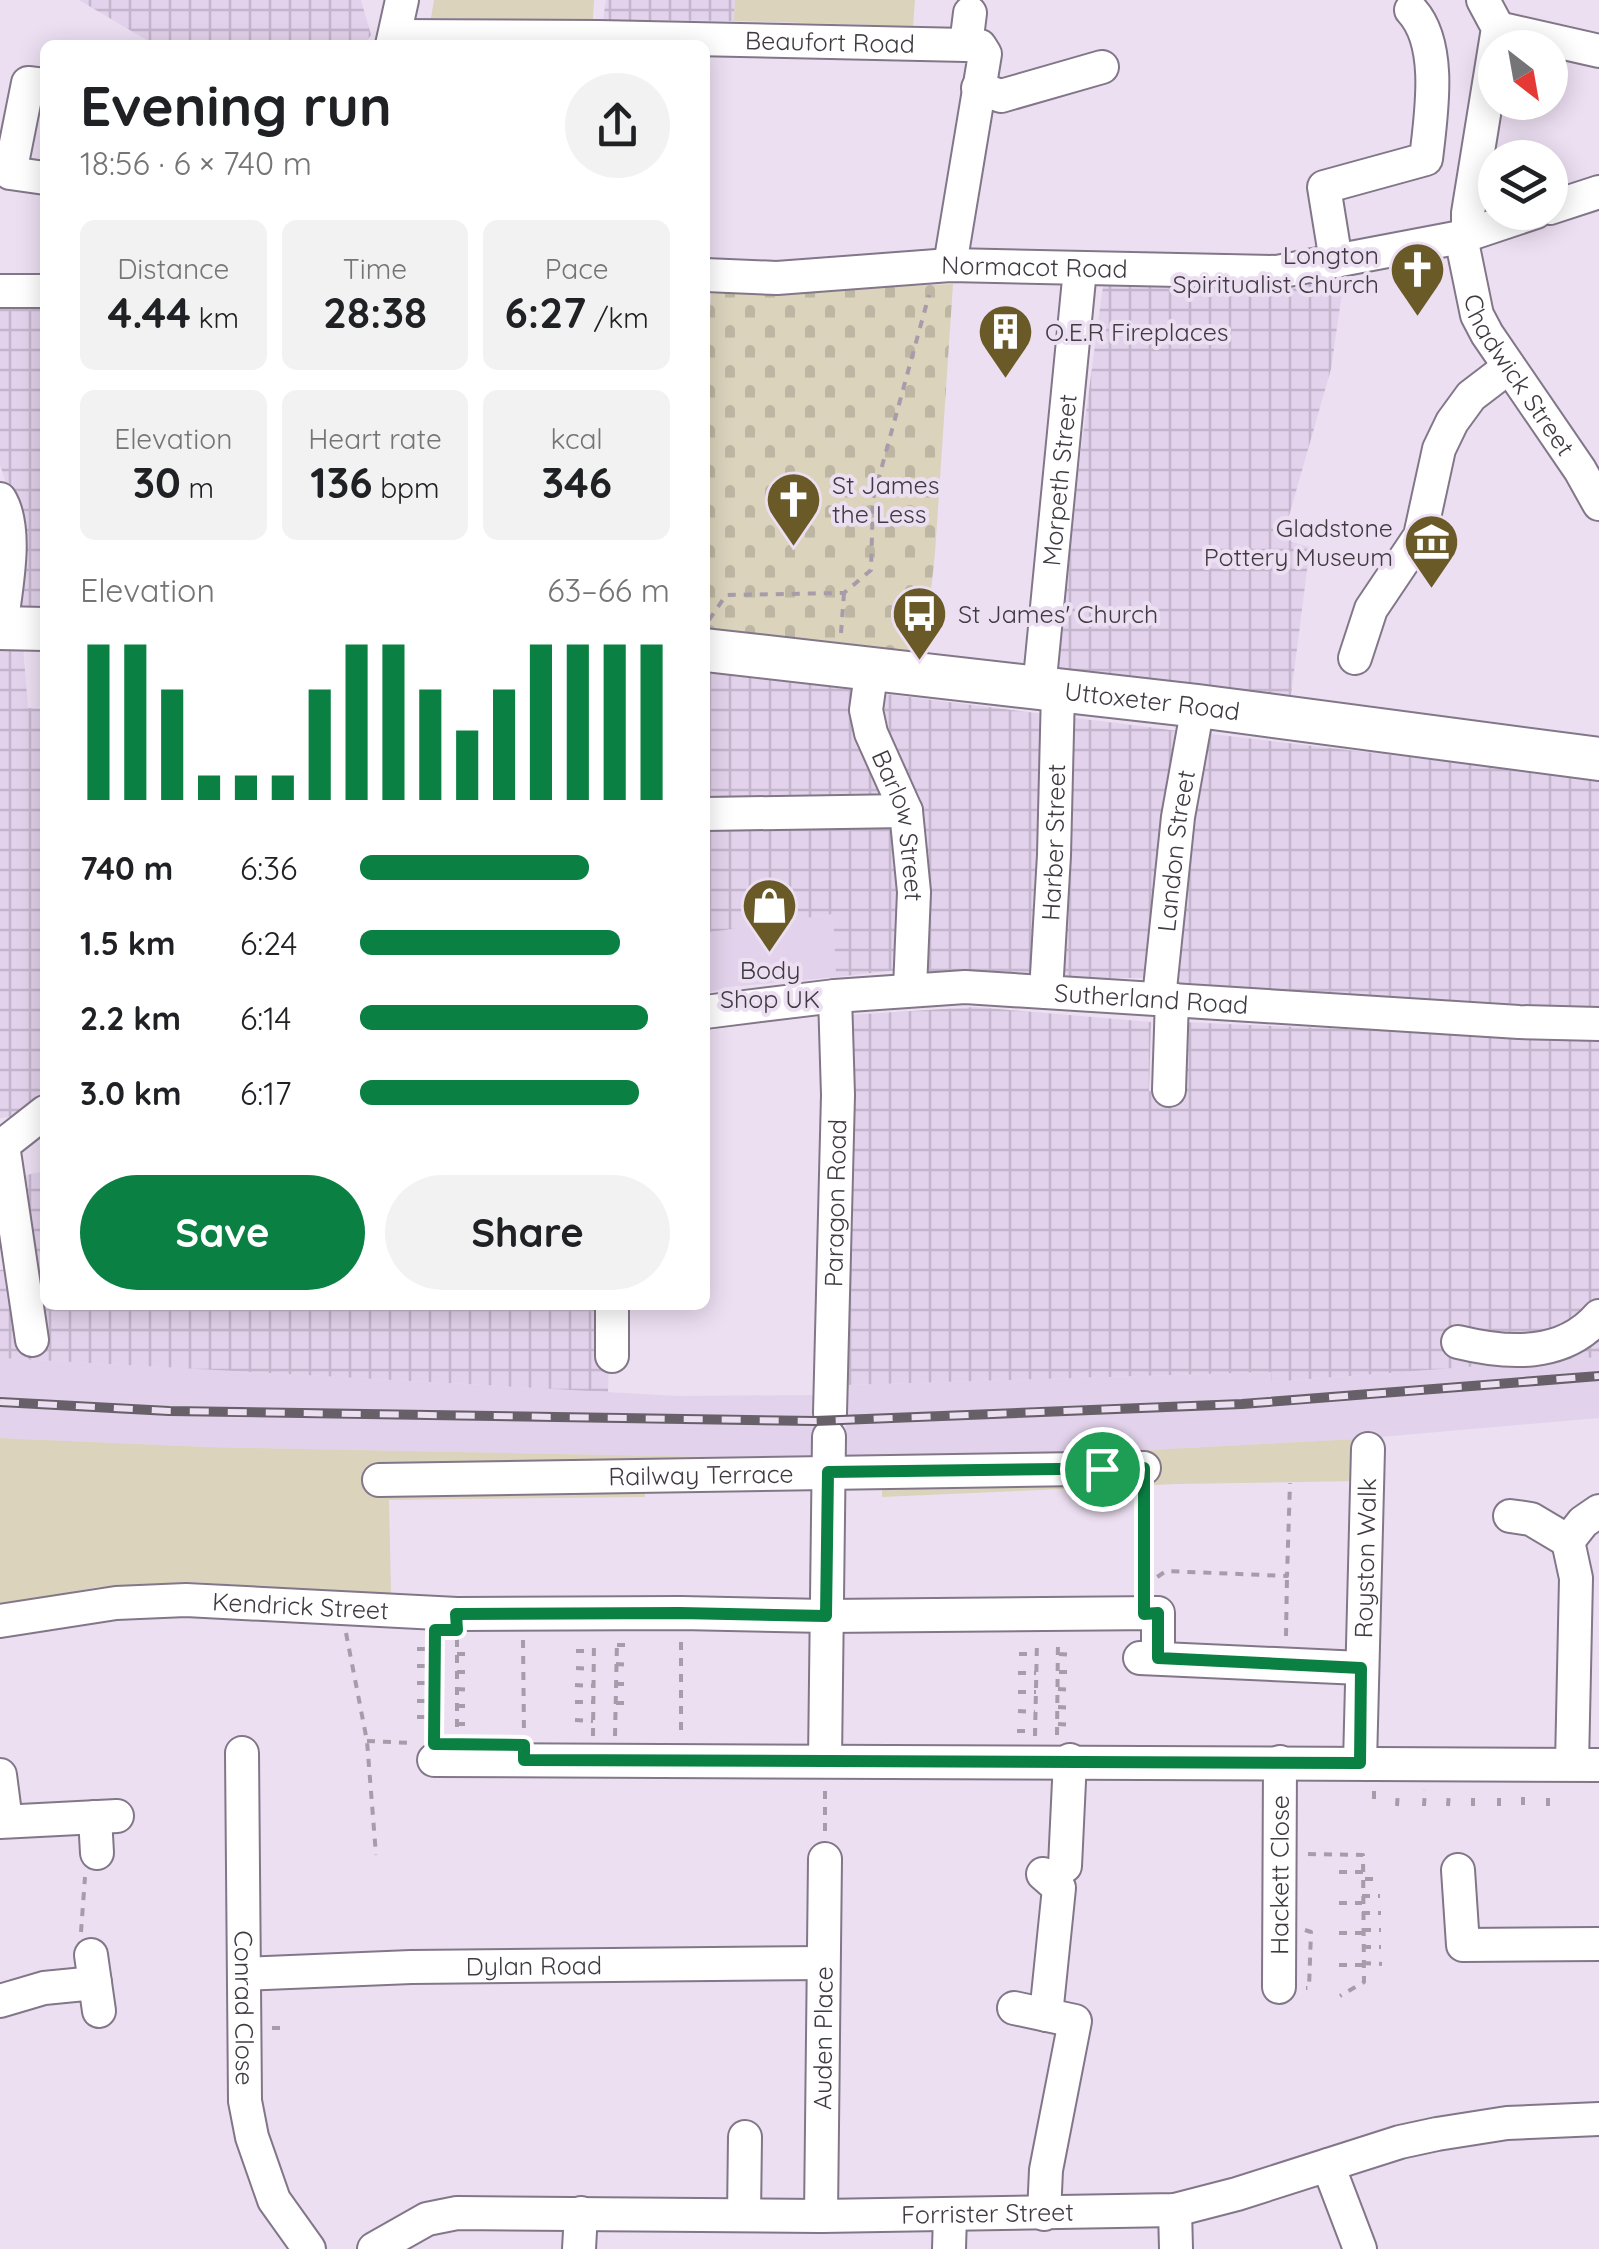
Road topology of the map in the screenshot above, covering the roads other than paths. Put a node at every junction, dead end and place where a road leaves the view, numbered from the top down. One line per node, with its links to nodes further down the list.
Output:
1 (402, 0): 4 (street)
2 (1411, 10): 14 (street)
3 (1488, 10): 5 (street); 13 (street, Chadwick Street)
4 (394, 40): 8 (street, Beaufort Road)
5 (1599, 51)
6 (1102, 68): 8 (street)
7 (40, 85): 9 (street)
8 (978, 88): 15 (street)
9 (40, 177)
10 (1599, 192): 11 (street)
11 (1568, 202)
12 (1482, 230): 13 (street, Normacot Road)
13 (1464, 236): 14 (street, Normacot Road); 20 (street, Chadwick Street)
14 (1336, 261): 16 (street, Normacot Road)
15 (942, 265): 16 (street, Normacot Road); 17 (street, Normacot Road)
16 (1080, 269): 28 (street, Morpeth Street)
17 (710, 275)
18 (0, 290): 19 (street)
19 (40, 291)
20 (1509, 368): 22 (street, Chadwick Street); 26 (street)
21 (0, 499): 23 (street)
22 (1599, 504)
23 (1, 628): 24 (main road)
24 (40, 629)
25 (710, 651): 27 (main road, Uttoxeter Road)
26 (1354, 658)
27 (872, 667): 28 (main road, Uttoxeter Road); 31 (street, Barlow Street)
28 (1048, 690): 29 (main road, Uttoxeter Road); 34 (street, Harber Street)
29 (1198, 706): 30 (main road, Uttoxeter Road); 36 (street, Landon Street)
30 (1599, 759)
31 (906, 812): 32 (street); 33 (street, Barlow Street)
32 (710, 814)
33 (910, 989): 34 (street, Sutherland Road); 35 (street, Sutherland Road)
34 (1046, 992): 36 (street, Sutherland Road)
35 (835, 996): 37 (street, Sutherland Road); 50 (street, Paragon Road)
36 (1165, 998): 38 (street, Sutherland Road); 39 (street, Landon Street)
37 (710, 1011)
38 (1599, 1024)
39 (1169, 1090)
40 (40, 1116): 42 (street)
41 (40, 1141): 42 (street)
42 (2, 1145): 45 (street)
43 (612, 1310): 47 (street)
44 (1599, 1316): 46 (street)
45 (32, 1340)
46 (1458, 1342)
47 (612, 1356)
48 (1144, 1468): 50 (street, Railway Terrace)
49 (1375, 1468): 59 (street, Royston Walk)
50 (828, 1472): 51 (street, Railway Terrace); 55 (street, Paragon Road)
51 (379, 1480)
52 (1599, 1511): 54 (street)
53 (1510, 1516): 54 (street)
54 (1568, 1541): 57 (street)
55 (826, 1616): 56 (street, Kendrick Street); 58 (street, Kendrick Street); 63 (street, Paragon Road)
56 (0, 1621)
57 (1587, 1642): 65 (street)
58 (1149, 1658): 59 (street, Royston Walk)
59 (1361, 1668): 66 (street, Royston Walk)
60 (242, 1753): 74 (street, Conrad Close)
61 (1063, 1753): 63 (street); 64 (street); 84 (street)
62 (442, 1755): 63 (street)
63 (825, 1760)
64 (1280, 1762): 66 (street); 76 (street, Hackett Close)
65 (1586, 1764): 66 (street)
66 (1367, 1774)
67 (0, 1775): 68 (street)
68 (3, 1822): 69 (street)
69 (97, 1853)
70 (825, 1860): 73 (street, Auden Place)
71 (1458, 1870): 72 (street)
72 (1599, 1944)
73 (823, 1963): 74 (street, Dylan Road); 86 (street, Auden Place)
74 (244, 1974): 87 (street, Conrad Close)
75 (95, 1983): 77 (street)
76 (1279, 1986)
77 (0, 2001)
78 (1599, 2119): 80 (street, Forrister Street)
79 (744, 2137): 83 (street)
80 (1328, 2164): 81 (street, Forrister Street); 92 (street)
81 (1174, 2210): 84 (street, Forrister Street); 91 (street)
82 (582, 2213): 83 (street, Forrister Street); 88 (street, Forrister Street); 89 (street)
83 (744, 2214): 86 (street, Forrister Street)
84 (1044, 2214): 85 (street, Forrister Street)
85 (950, 2215): 86 (street, Forrister Street); 90 (street)
86 (821, 2216)
87 (309, 2249)
88 (374, 2249)
89 (578, 2249)
90 (949, 2249)
91 (1176, 2249)
92 (1360, 2249)

